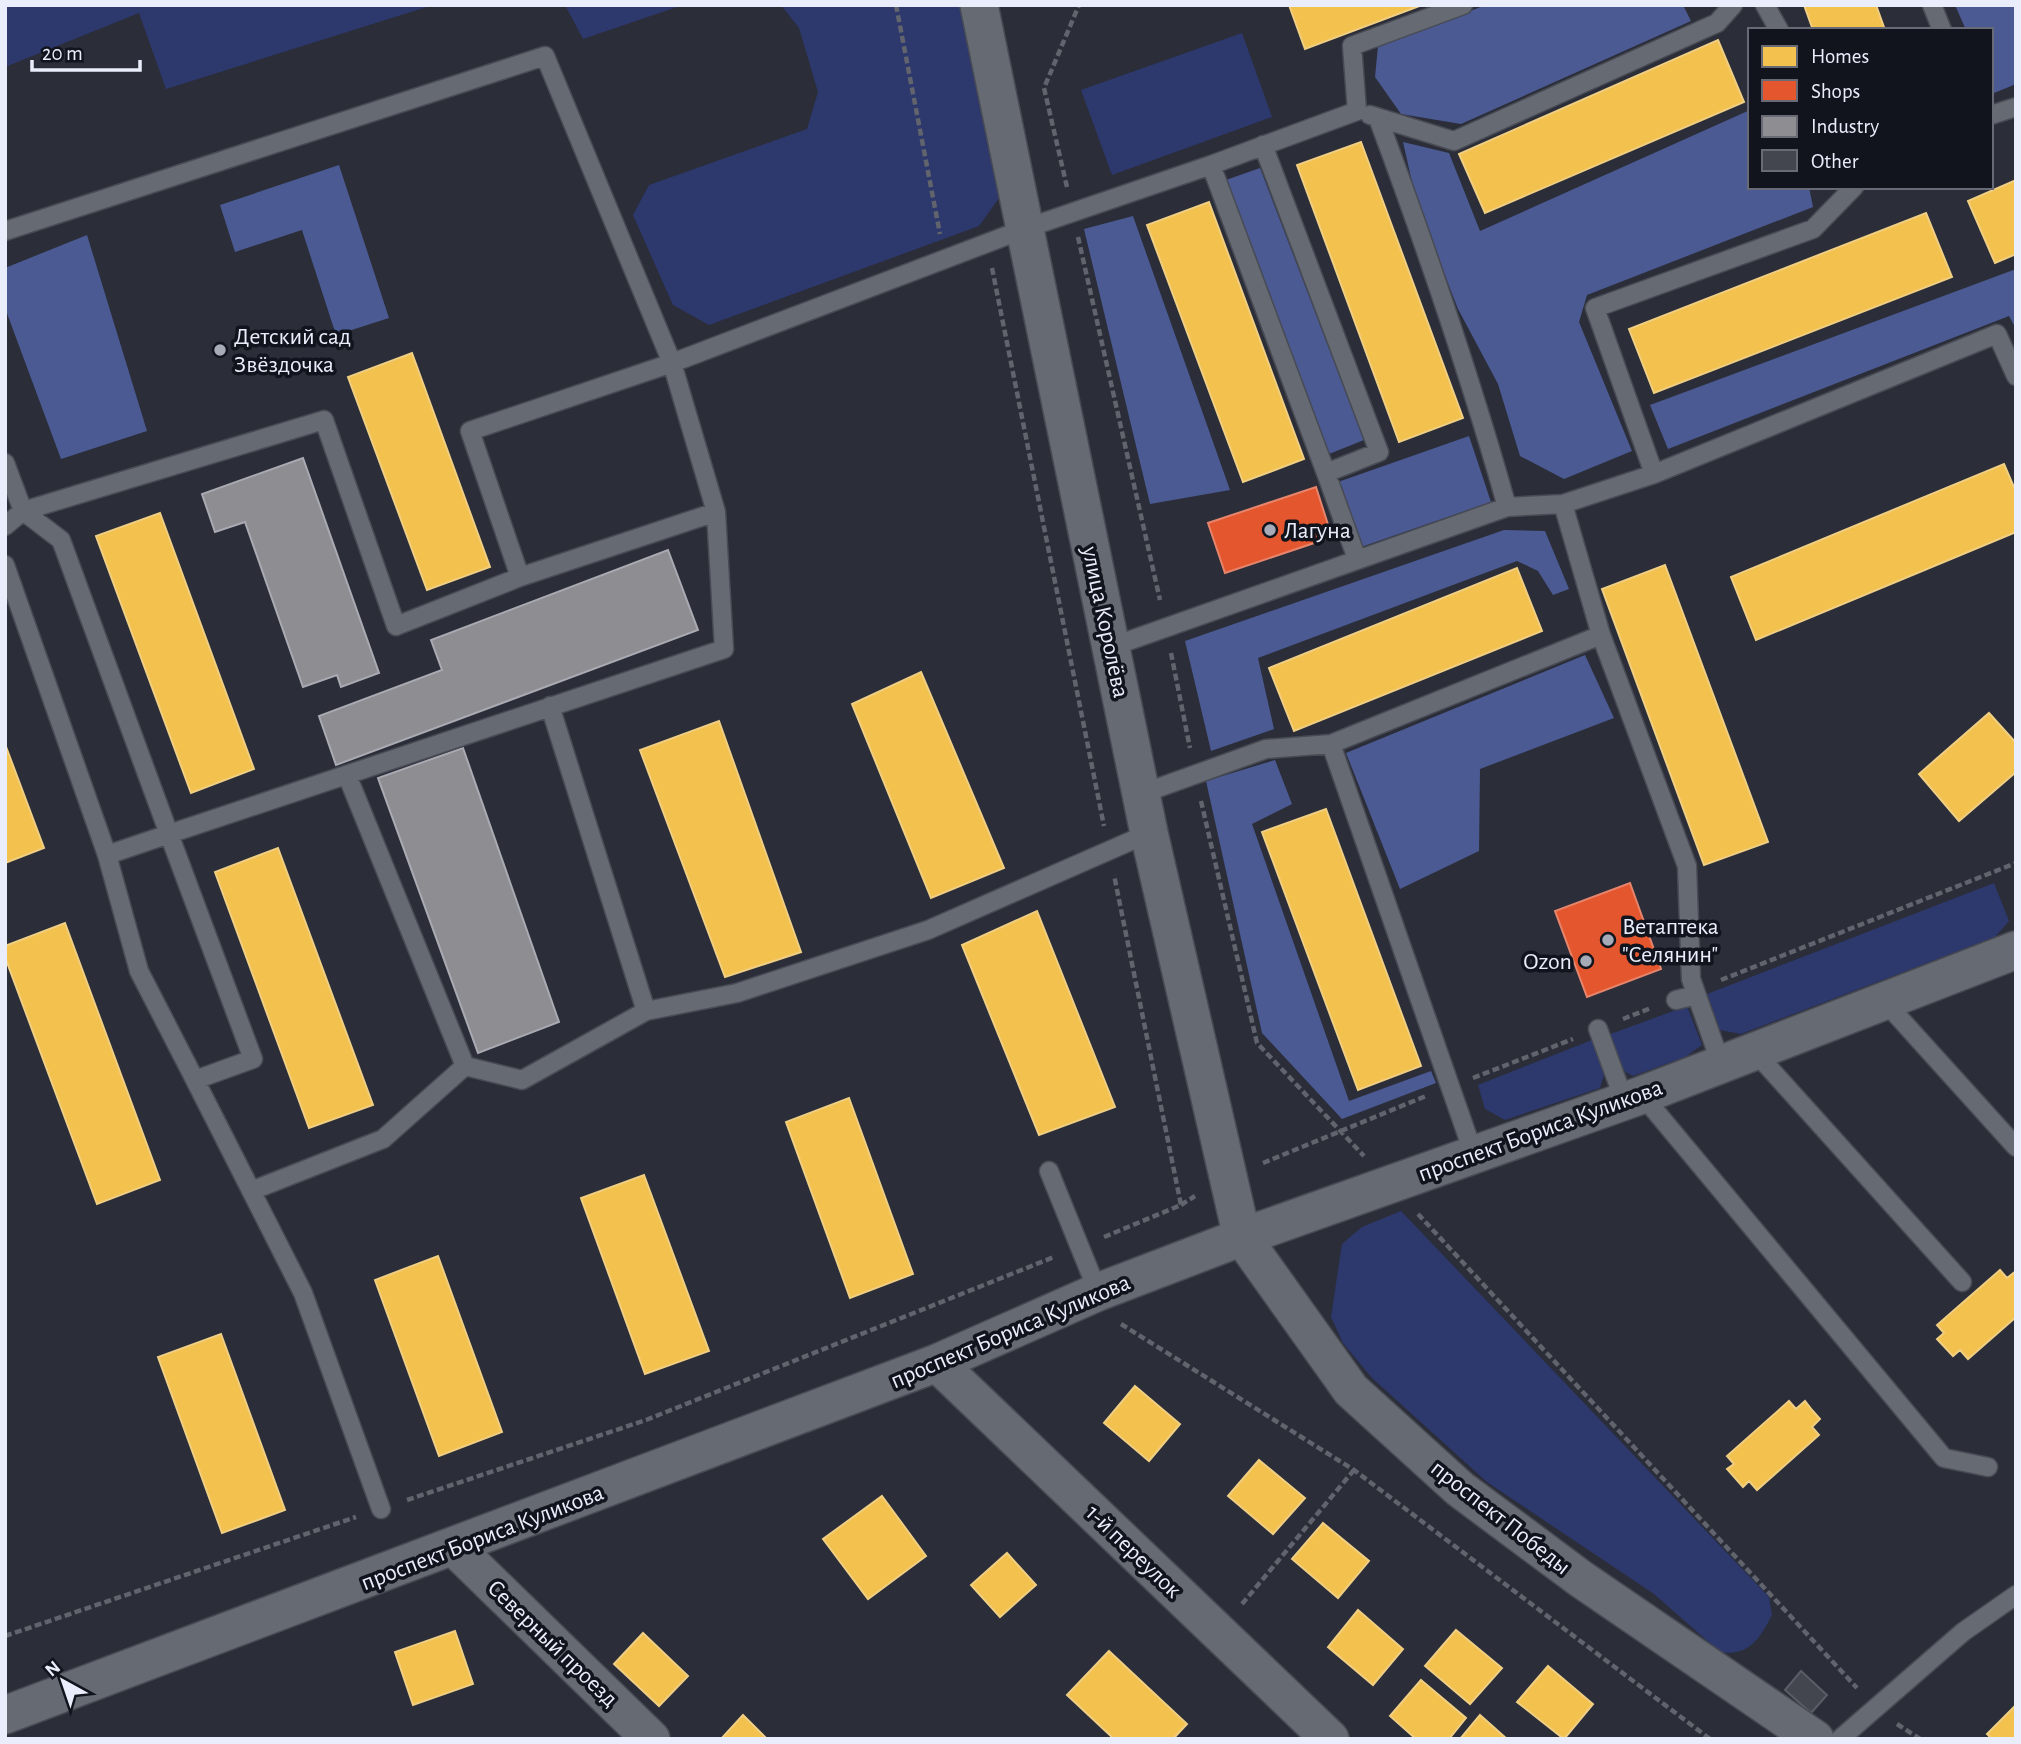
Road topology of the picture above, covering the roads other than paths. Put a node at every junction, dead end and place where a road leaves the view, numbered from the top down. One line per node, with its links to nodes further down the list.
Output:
1 (979, 5): 15 (street, улица Королёва)
2 (1463, 5): 9 (lane)
3 (1733, 5): 11 (lane)
4 (1765, 5): 6 (lane)
5 (1932, 5): 7 (lane)
6 (1778, 28)
7 (1941, 28)
8 (2016, 107): 10 (lane)
9 (1357, 111): 11 (lane); 12 (lane)
10 (1993, 114)
11 (1378, 118): 23 (lane)
12 (1263, 145): 13 (lane); 20 (lane)
13 (1211, 165): 15 (lane); 20 (lane)
14 (1852, 189): 21 (lane)
15 (1024, 229): 17 (lane); 31 (street, улица Королёва)
16 (5, 230): 17 (lane)
17 (672, 363): 25 (lane); 29 (lane)
18 (2016, 376): 21 (lane)
19 (5, 463): 24 (lane)
20 (1326, 473): 27 (lane)
21 (1654, 474): 22 (lane)
22 (1563, 504): 23 (lane); 30 (lane)
23 (1507, 507): 27 (lane)
24 (23, 511): 26 (lane); 29 (lane); 37 (lane)
25 (716, 512): 29 (lane); 32 (lane)
26 (5, 526)
27 (1357, 559): 31 (lane)
28 (5, 565): 38 (lane)
29 (520, 577)
30 (1601, 635): 33 (lane); 40 (lane)
31 (1111, 647): 35 (street, улица Королёва)
32 (550, 706): 34 (lane); 43 (lane)
33 (1331, 744): 35 (lane); 51 (lane)
34 (347, 775): 37 (lane); 47 (lane)
35 (1141, 794): 36 (street, улица Королёва)
36 (1149, 833): 43 (lane); 54 (street, улица Королёва)
37 (169, 834): 38 (lane); 48 (lane)
38 (107, 855): 48 (lane)
39 (2016, 950): 42 (street, проспект Бориса Куликова)
40 (1696, 995): 41 (lane); 46 (lane)
41 (1676, 1000)
42 (1885, 1002): 45 (street, проспект Бориса Куликова); 50 (lane)
43 (646, 1011): 47 (lane)
44 (1598, 1029): 49 (lane)
45 (1754, 1051): 46 (street, проспект Бориса Куликова); 55 (lane)
46 (1721, 1064): 49 (street, проспект Бориса Куликова)
47 (465, 1066): 53 (lane)
48 (195, 1080): 53 (lane)
49 (1633, 1098): 51 (street, проспект Бориса Куликова); 58 (lane)
50 (2016, 1147)
51 (1474, 1155): 54 (street, проспект Бориса Куликова)
52 (1049, 1171): 56 (lane)
53 (251, 1191): 59 (lane)
54 (1242, 1237): 56 (street, проспект Бориса Куликова); 65 (street, проспект Победы)
55 (1962, 1282)
56 (1098, 1292): 57 (street, проспект Бориса Куликова)
57 (937, 1363): 60 (street, проспект Бориса Куликова); 64 (street, 1-й переулок)
58 (1988, 1467)
59 (382, 1509)
60 (455, 1548): 62 (street, проспект Бориса Куликова); 63 (street, Северный проезд)
61 (2016, 1595): 66 (lane)
62 (5, 1715)
63 (651, 1739)
64 (1330, 1739)
65 (1815, 1739)
66 (1840, 1739)

